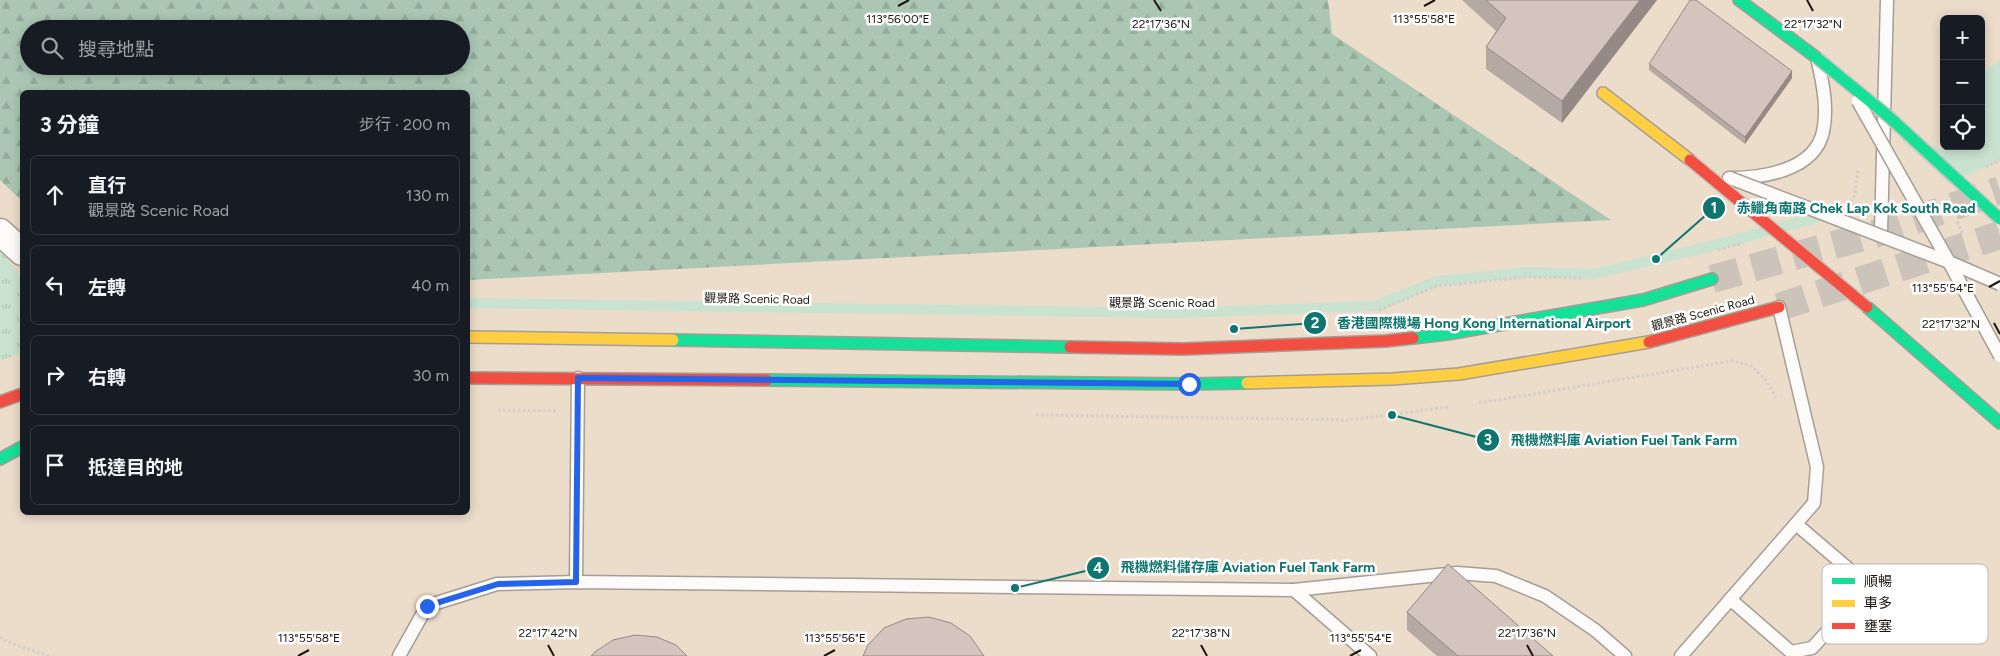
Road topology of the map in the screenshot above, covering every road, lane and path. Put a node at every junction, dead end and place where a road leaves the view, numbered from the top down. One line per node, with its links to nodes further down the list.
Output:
1 (1739, 0): 3 (main road)
2 (1887, 0): 13 (lane)
3 (1818, 58): 4 (main road, bridge); 8 (lane, bridge)
4 (1846, 79): 10 (main road, bridge); 18 (lane, bridge)
5 (1603, 93): 6 (main road)
6 (1690, 160): 8 (lane, bridge); 30 (main road, bridge)
7 (1858, 169): 9 (path)
8 (1730, 178): 18 (lane, bridge)
9 (1855, 195)
10 (2000, 219)
11 (1957, 222): 14 (path)
12 (0, 232): 16 (street)
13 (1881, 232)
14 (1963, 235)
15 (1748, 242): 17 (path)
16 (20, 250)
17 (1710, 252)
18 (1950, 262): 21 (lane, bridge); 25 (lane, bridge)
19 (1584, 278): 23 (path)
20 (1712, 279): 24 (main road)
21 (2000, 284)
22 (1778, 308): 27 (main road, 觀景路 Scenic Road); 33 (lane)
23 (1378, 311)
24 (470, 337)
25 (2000, 356)
26 (470, 378): 27 (main road, 觀景路 Scenic Road)
27 (578, 378): 35 (lane)
28 (20, 395): 29 (main road)
29 (0, 402)
30 (2000, 423)
31 (20, 448): 32 (main road)
32 (0, 458)
33 (1796, 524): 34 (lane); 37 (lane)
34 (1843, 564)
35 (576, 582): 36 (lane); 41 (lane)
36 (1294, 590): 42 (lane); 43 (lane)
37 (1730, 599): 39 (lane); 44 (lane)
38 (0, 637): 40 (path)
39 (1822, 637)
40 (49, 656)
41 (399, 656)
42 (1370, 656)
43 (1625, 656)
44 (1681, 656)

